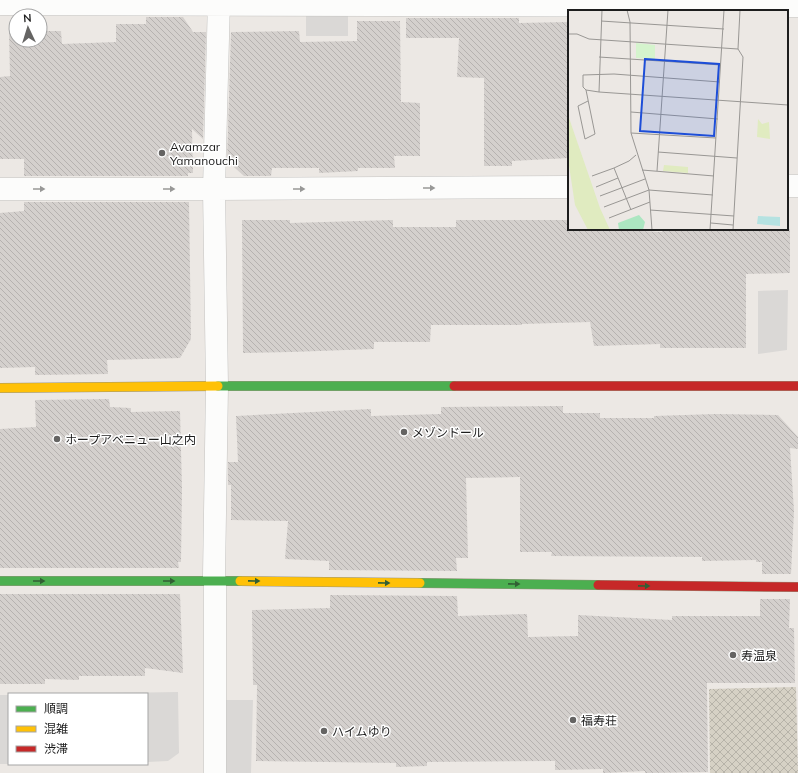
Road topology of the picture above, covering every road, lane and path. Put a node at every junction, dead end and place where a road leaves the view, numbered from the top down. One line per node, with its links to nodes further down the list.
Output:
1 (219, 2): 2 (street); 3 (street); 6 (street)
2 (0, 4)
3 (798, 6)
4 (568, 187): 6 (street, one-way to 4)
5 (0, 189): 6 (street, one-way to 6)
6 (214, 190): 7 (street)
7 (217, 386): 8 (street); 9 (street); 11 (street)
8 (798, 386)
9 (0, 388)
10 (0, 580): 11 (street, one-way to 11)
11 (215, 581): 12 (street, one-way to 12); 13 (street)
12 (798, 587)
13 (215, 773)

